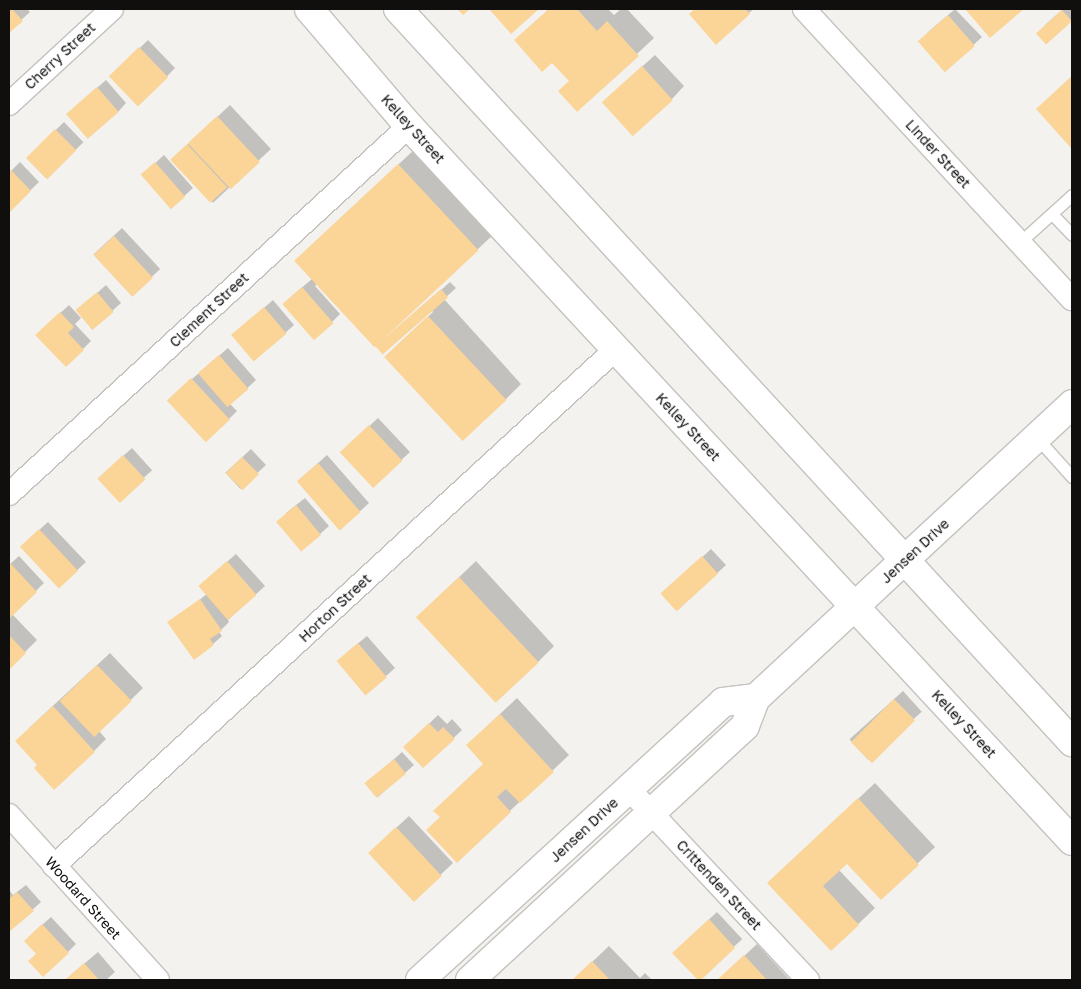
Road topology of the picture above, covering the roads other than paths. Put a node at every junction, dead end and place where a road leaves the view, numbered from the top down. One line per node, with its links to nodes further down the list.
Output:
1 (112, 9): 5 (street, Cherry Street)
2 (309, 9): 6 (main road, Kelley Street)
3 (398, 9): 17 (main road)
4 (804, 9): 10 (street, Linder Street)
5 (9, 104)
6 (409, 126): 12 (main road, Kelley Street); 16 (street, Clement Street)
7 (1072, 195): 8 (lane)
8 (1052, 214): 9 (lane); 10 (lane)
9 (1072, 235)
10 (1020, 242): 11 (street, Linder Street)
11 (1069, 289)
12 (616, 349): 18 (main road, Kelley Street); 25 (street, Horton Street)
13 (1072, 404): 14 (main road, Jensen Drive)
14 (1036, 438): 15 (lane); 17 (main road, Jensen Drive)
15 (1072, 476)
16 (9, 494)
17 (906, 560): 18 (main road, Jensen Drive); 20 (main road)
18 (854, 606): 19 (main road, Jensen Drive); 24 (main road, Kelley Street)
19 (756, 698): 21 (main road, Jensen Drive); 22 (main road, Jensen Drive)
20 (1072, 742)
21 (629, 789): 22 (street, Crittenden Street); 27 (main road, Jensen Drive)
22 (652, 813): 28 (main road, Jensen Drive); 29 (street, Crittenden Street)
23 (9, 815): 25 (street, Woodard Street)
24 (1072, 841)
25 (54, 866): 26 (street, Woodard Street)
26 (158, 980)
27 (420, 980)
28 (470, 980)
29 (808, 980)

